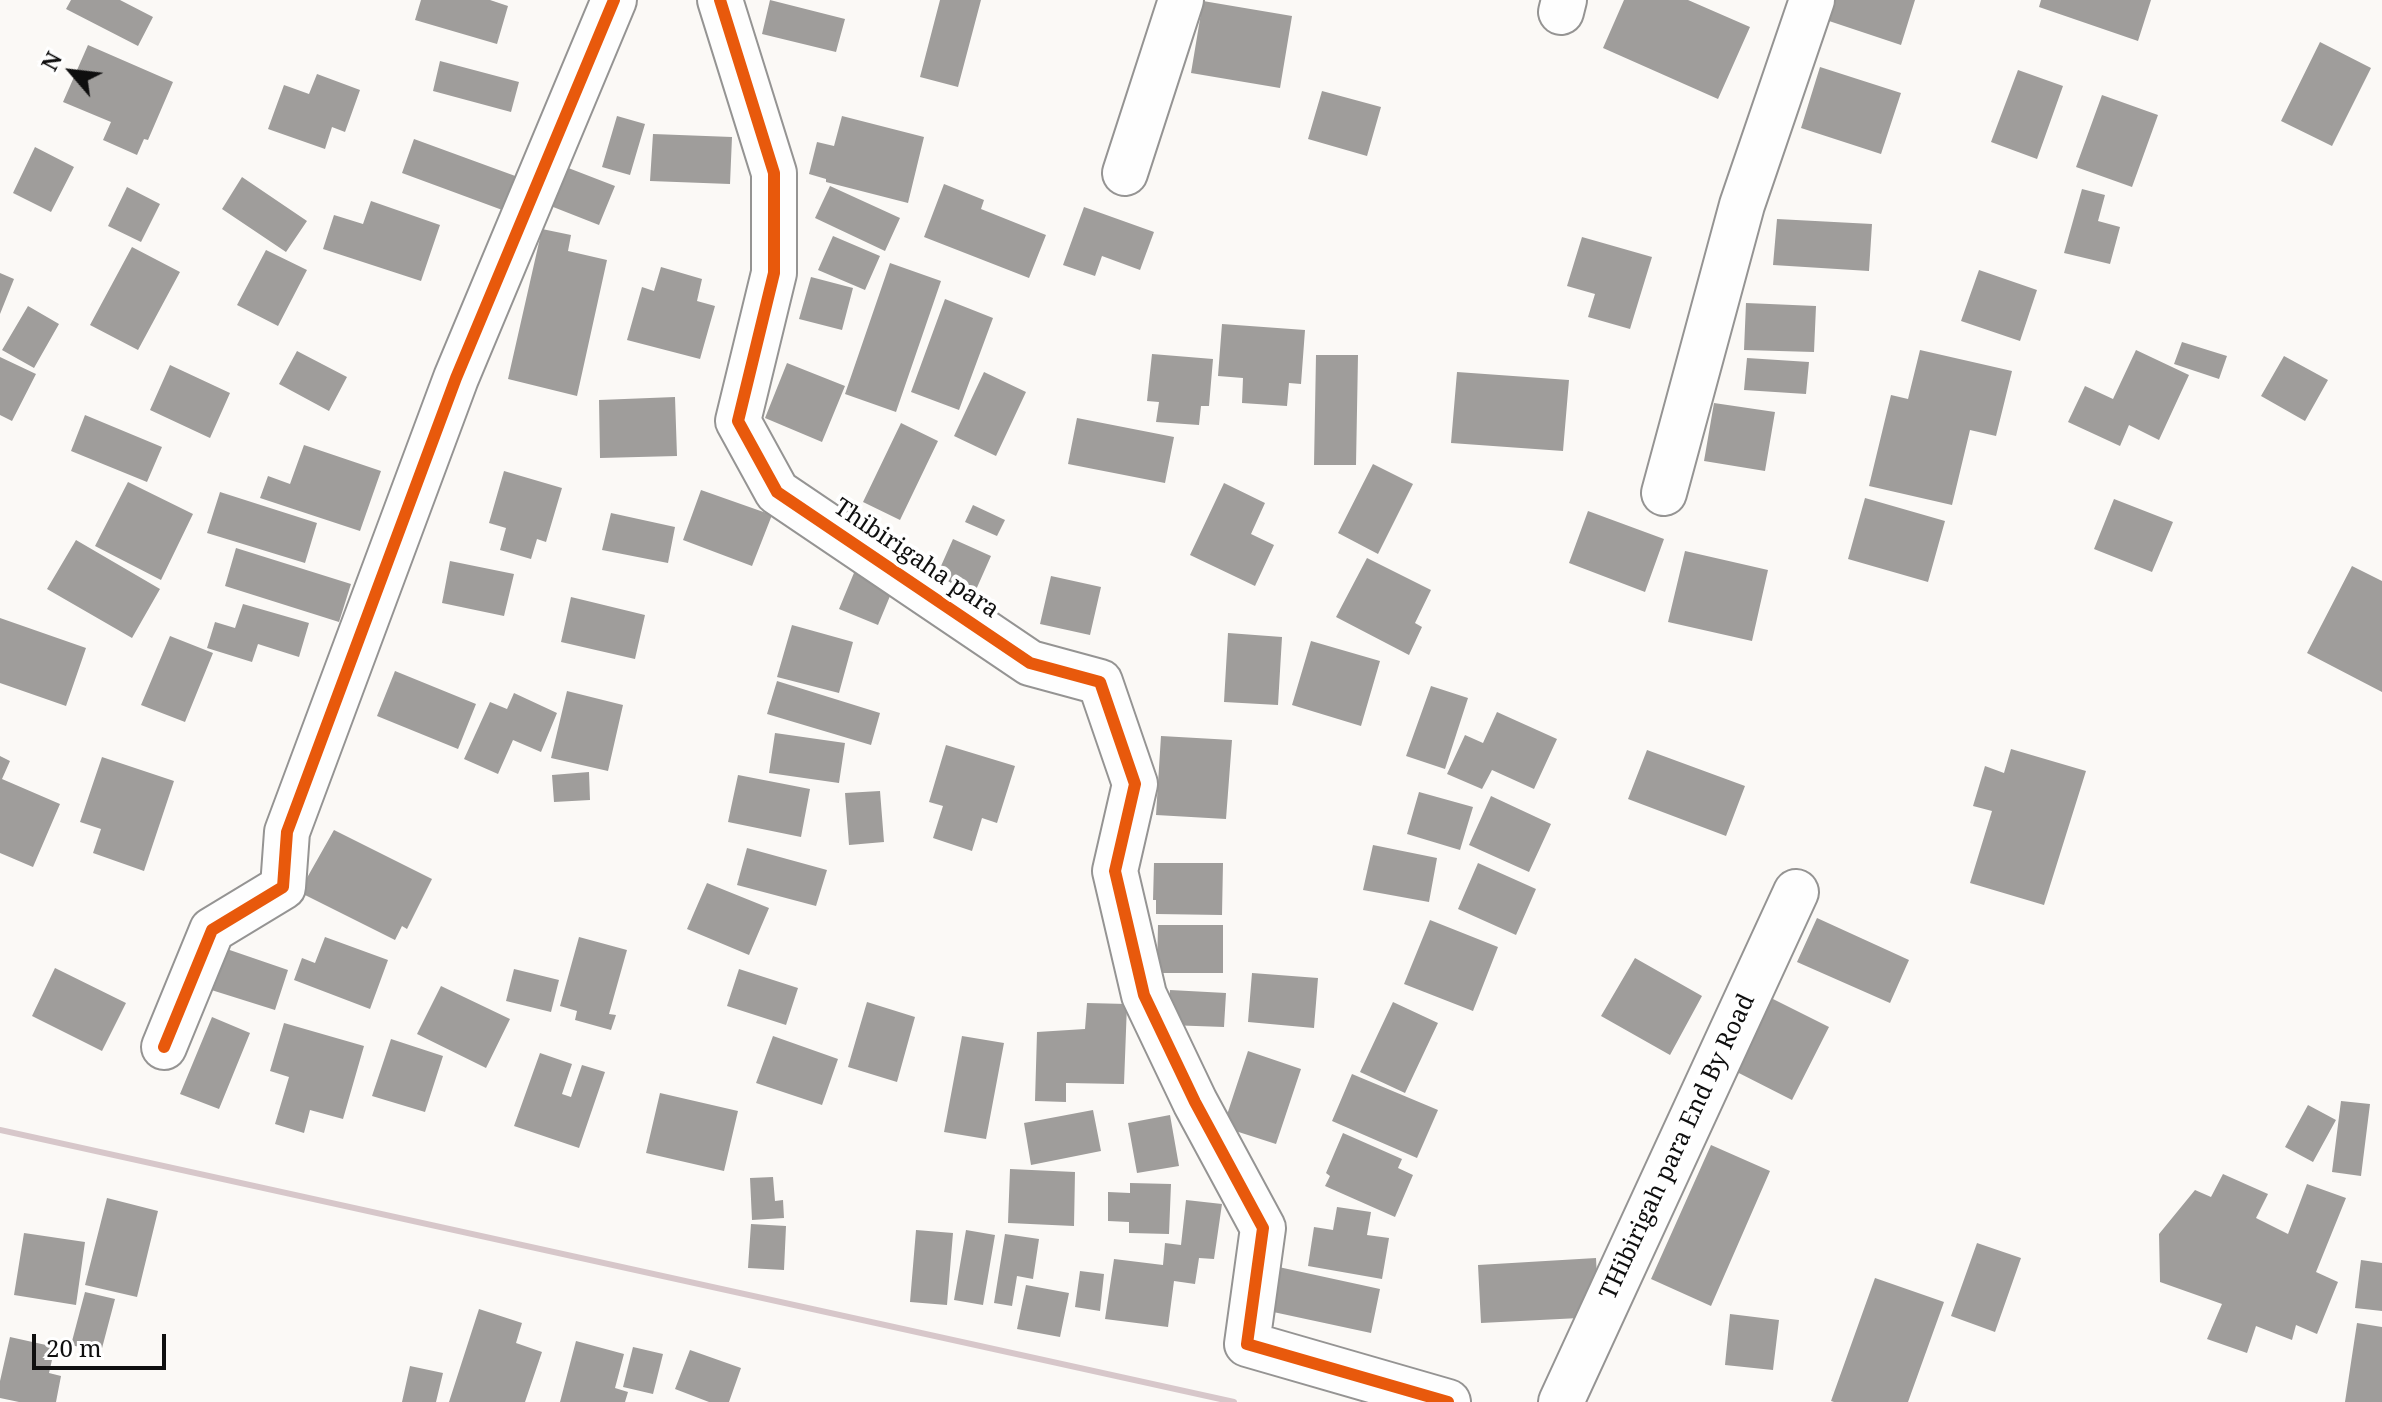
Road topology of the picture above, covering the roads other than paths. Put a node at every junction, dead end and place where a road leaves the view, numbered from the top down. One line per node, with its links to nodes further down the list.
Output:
1 (614, 0): 8 (street)
2 (720, 0): 9 (street, Thibirigaha para)
3 (1181, 0): 5 (street)
4 (1812, 0): 6 (street)
5 (1125, 173)
6 (1664, 493)
7 (1796, 892): 10 (street, THibirigah para End By Road)
8 (164, 1047)
9 (1448, 1402)
10 (1561, 1402)

